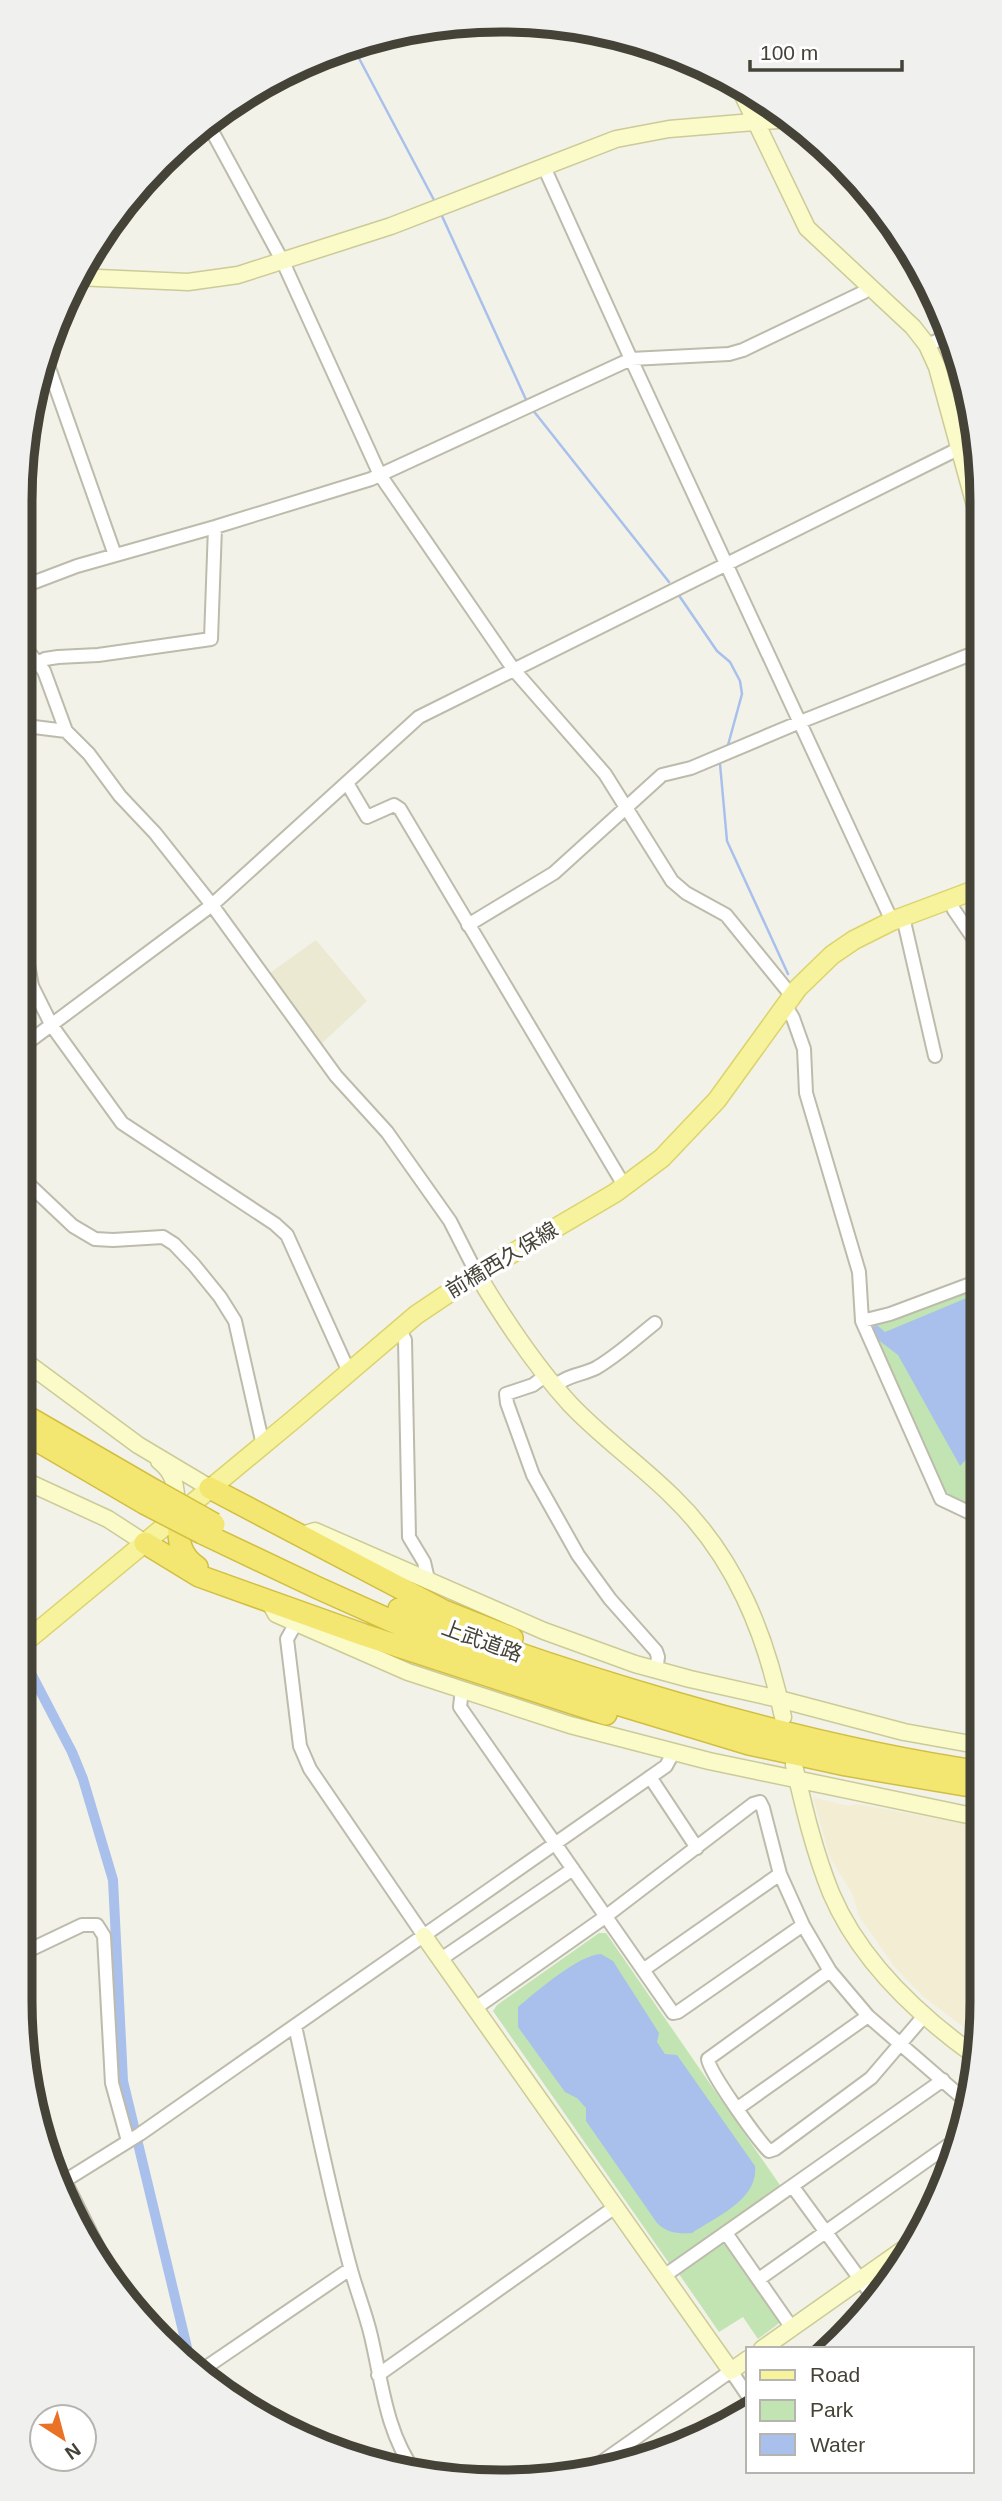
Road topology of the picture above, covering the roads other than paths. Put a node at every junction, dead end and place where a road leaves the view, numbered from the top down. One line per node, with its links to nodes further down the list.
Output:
1 (746, 100): 3 (street)
2 (776, 121): 3 (street)
3 (757, 123): 5 (street); 8 (street)
4 (212, 131): 6 (street)
5 (544, 167): 6 (street); 11 (street)
6 (283, 262): 7 (street); 15 (street)
7 (88, 278)
8 (869, 286): 10 (street); 11 (street)
9 (942, 339): 10 (street)
10 (928, 345): 14 (street)
11 (631, 359): 15 (street); 19 (street)
12 (50, 370): 18 (street)
13 (967, 446): 14 (street)
14 (958, 449): 16 (street); 19 (street)
15 (380, 475): 17 (street); 24 (street)
16 (970, 488)
17 (215, 527): 18 (street); 23 (street)
18 (115, 555): 20 (street)
19 (727, 563): 24 (street); 25 (street)
20 (32, 583)
21 (32, 654): 23 (street)
22 (970, 655): 25 (street)
23 (39, 662): 27 (street)
24 (514, 670): 28 (street); 29 (street)
25 (800, 722): 29 (street); 33 (street)
26 (32, 726): 27 (street)
27 (66, 730): 32 (street)
28 (347, 783): 32 (street); 34 (street)
29 (626, 807): 34 (street); 37 (street)
30 (970, 892): 31 (main road, 前橋西久保線)
31 (950, 900): 33 (main road, 前橋西久保線); 35 (street)
32 (212, 905): 38 (street); 43 (street)
33 (897, 919): 37 (main road, 前橋西久保線); 40 (street)
34 (468, 925): 42 (street)
35 (970, 933)
36 (32, 986): 38 (street)
37 (788, 1000): 42 (main road, 前橋西久保線); 45 (street)
38 (52, 1026): 39 (street); 49 (street)
39 (32, 1040)
40 (935, 1056)
41 (32, 1187): 54 (street)
42 (625, 1187): 43 (main road, 前橋西久保線)
43 (477, 1273): 47 (main road, 前橋西久保線); 50 (street)
44 (970, 1284): 45 (street)
45 (862, 1321): 58 (street)
46 (655, 1323): 50 (street)
47 (399, 1328): 49 (main road, 前橋西久保線); 63 (street)
48 (32, 1367): 53 (street)
49 (349, 1372): 54 (main road, 前橋西久保線)
50 (550, 1381): 68 (street); 70 (street)
51 (32, 1420): 57 (highway, 上武道路)
52 (32, 1437): 57 (highway, 上武道路)
53 (138, 1444): 56 (street); 59 (street)
54 (262, 1445): 56 (main road, 前橋西久保線)
55 (32, 1484): 62 (street)
56 (210, 1488): 59 (main road, 前橋西久保線); 61 (highway)
57 (151, 1498): 60 (highway, 上武道路, bridge)
58 (970, 1513)
59 (178, 1515): 62 (main road, 前橋西久保線); 64 (highway)
60 (208, 1529): 72 (highway, 上武道路); 73 (highway, 上武道路)
61 (302, 1535): 63 (street); 72 (highway)
62 (145, 1543): 64 (highway); 67 (main road, 前橋西久保線)
63 (428, 1579): 68 (street)
64 (222, 1584): 65 (highway)
65 (269, 1600): 66 (street); 73 (highway)
66 (296, 1623): 69 (street); 87 (street)
67 (32, 1636)
68 (656, 1671): 70 (street)
69 (462, 1689): 75 (street); 81 (street)
70 (779, 1699): 71 (street); 74 (street)
71 (783, 1717)
72 (734, 1720): 76 (highway, 上武道路)
73 (749, 1744): 79 (highway, 上武道路)
74 (970, 1744)
75 (673, 1753): 77 (street); 78 (street)
76 (970, 1770)
77 (795, 1772): 80 (street); 94 (street)
78 (650, 1777): 81 (street); 82 (street)
79 (970, 1785)
80 (970, 1815)
81 (556, 1844): 83 (street); 87 (street)
82 (697, 1848): 84 (street); 85 (street)
83 (573, 1869): 85 (street); 89 (street)
84 (780, 1874): 86 (street); 90 (street)
85 (605, 1917): 90 (street); 92 (street)
86 (803, 1925): 90 (street); 91 (street)
87 (424, 1936): 89 (street); 95 (street)
88 (32, 1949): 101 (street)
89 (441, 1959): 92 (street)
90 (643, 1970)
91 (830, 1971): 93 (street); 100 (street)
92 (477, 2007): 105 (street)
93 (867, 2016): 96 (street); 100 (street)
94 (924, 2016): 96 (street); 97 (street)
95 (295, 2026): 101 (street); 109 (street)
96 (899, 2044): 98 (street); 100 (street)
97 (967, 2050)
98 (943, 2080): 99 (street); 104 (street)
99 (960, 2096)
100 (738, 2108)
101 (128, 2141): 103 (street)
102 (948, 2146): 106 (street)
103 (67, 2180)
104 (793, 2187): 106 (street); 107 (street)
105 (615, 2207): 110 (street); 119 (street)
106 (825, 2232): 111 (street); 112 (street)
107 (726, 2233): 110 (street); 111 (street)
108 (895, 2255): 112 (street)
109 (350, 2269): 117 (street); 119 (street)
110 (664, 2276): 118 (street)
111 (759, 2279): 114 (street)
112 (860, 2280): 113 (street); 114 (street)
113 (869, 2291)
114 (792, 2328): 115 (street)
115 (765, 2347)
116 (746, 2360): 118 (street)
117 (208, 2366)
118 (731, 2371): 120 (street); 121 (street)
119 (378, 2375): 122 (street)
120 (746, 2393)
121 (609, 2457)
122 (405, 2459)

